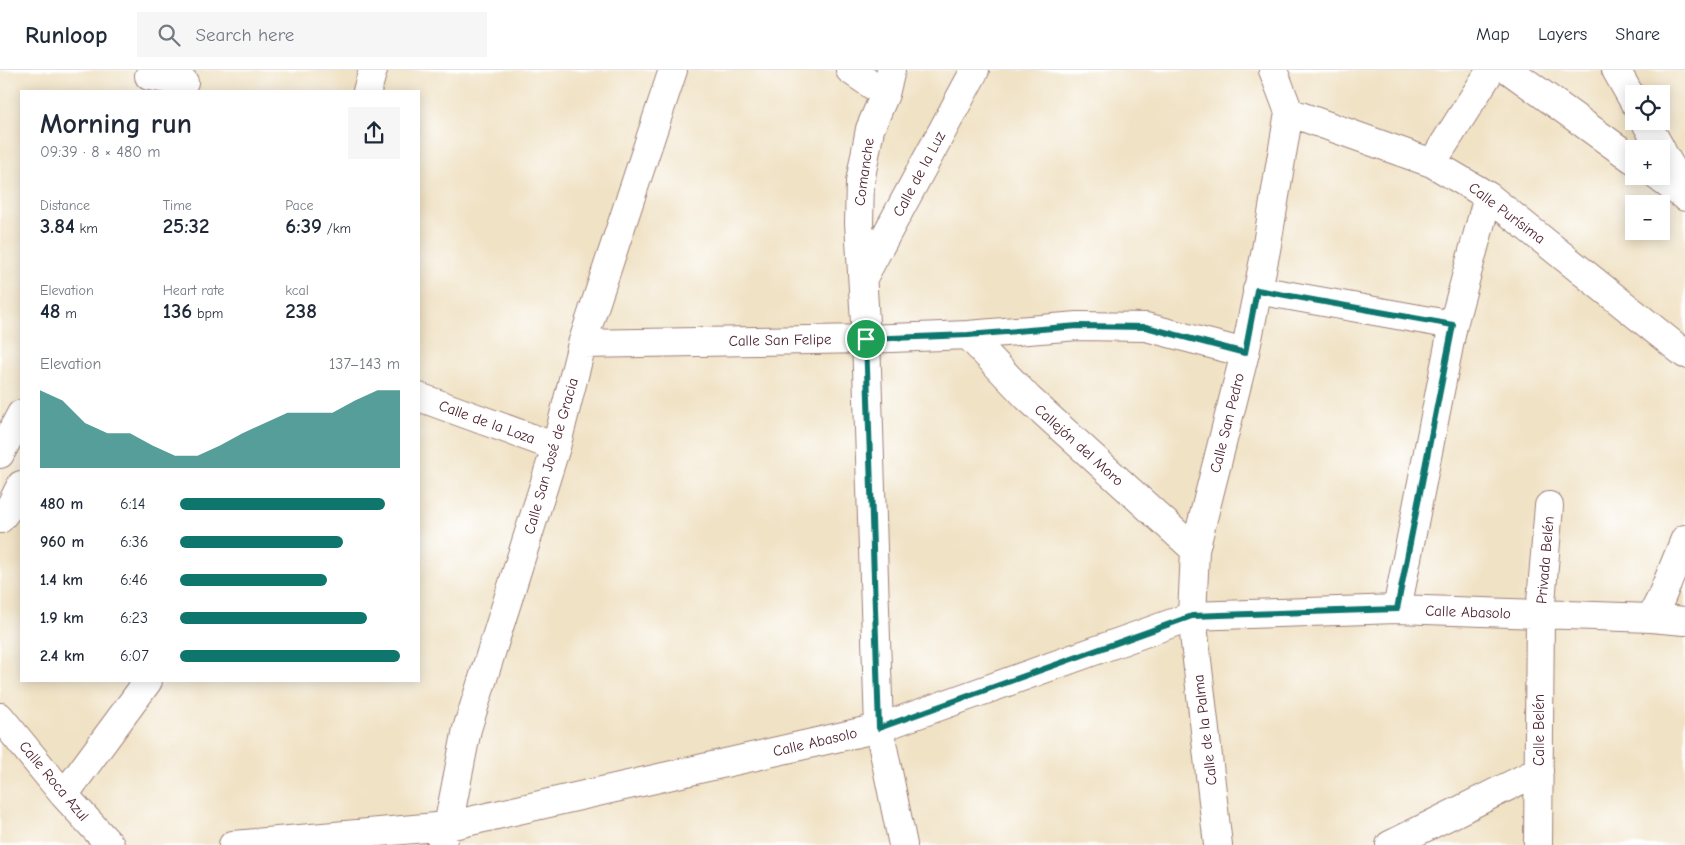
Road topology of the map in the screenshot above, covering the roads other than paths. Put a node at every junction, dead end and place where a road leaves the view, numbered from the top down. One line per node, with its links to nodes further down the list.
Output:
1 (373, 70): 13 (street)
2 (673, 70): 27 (street, Calle San José de Gracia)
3 (850, 70): 11 (street)
4 (975, 70): 22 (street, Calle de la Luz)
5 (1273, 70): 14 (street)
6 (1491, 70): 16 (street)
7 (1509, 70): 15 (street)
8 (1616, 70): 12 (street)
9 (149, 79): 10 (street)
10 (184, 81)
11 (888, 82): 22 (street, Comanche)
12 (1625, 86)
13 (367, 90)
14 (1289, 112): 16 (street, Calle Purísima); 23 (street, Calle San Pedro)
15 (1625, 154)
16 (1432, 163): 20 (street, Calle Purísima)
17 (1670, 165): 19 (street)
18 (1668, 185): 21 (street)
19 (1685, 191)
20 (1488, 196): 24 (street); 29 (street, Calle Purísima)
21 (1685, 197)
22 (863, 278): 26 (street, Comanche)
23 (1257, 290): 24 (street); 28 (street, Calle San Pedro)
24 (1453, 325): 39 (street)
25 (968, 335): 26 (street, Calle San Felipe); 28 (street, Calle San Felipe); 38 (street, Callejón del Moro)
26 (866, 339): 27 (street, Calle San Felipe); 46 (street, Comanche)
27 (582, 344): 32 (street, Calle San José de Gracia)
28 (1245, 353): 38 (street, Calle San Pedro)
29 (1685, 354)
30 (420, 397): 32 (street, Calle de la Loza)
31 (20, 416): 33 (street)
32 (556, 447): 49 (street, Calle San José de Gracia)
33 (0, 454)
34 (20, 487): 36 (street)
35 (1549, 506): 40 (street, Privada Belén)
36 (0, 519)
37 (1685, 539): 42 (street)
38 (1195, 550): 41 (street, Calle San Pedro)
39 (1397, 609): 40 (street, Calle Abasolo); 41 (street, Calle Abasolo)
40 (1540, 614): 42 (street, Calle Abasolo); 47 (street, Calle Belén)
41 (1192, 616): 46 (street, Calle Abasolo); 54 (street, Calle de la Palma)
42 (1651, 618): 43 (street, Calle Abasolo)
43 (1685, 620)
44 (147, 682): 48 (street)
45 (0, 717): 48 (street, Calle Roca Azul)
46 (879, 728): 49 (street, Calle Abasolo); 53 (street, Comanche)
47 (1539, 772): 50 (street); 55 (street, Calle Belén)
48 (64, 795): 51 (street, Calle Roca Azul)
49 (444, 835): 52 (street, Calle Abasolo)
50 (1395, 844)
51 (110, 845)
52 (233, 845)
53 (903, 845)
54 (1218, 845)
55 (1538, 845)

